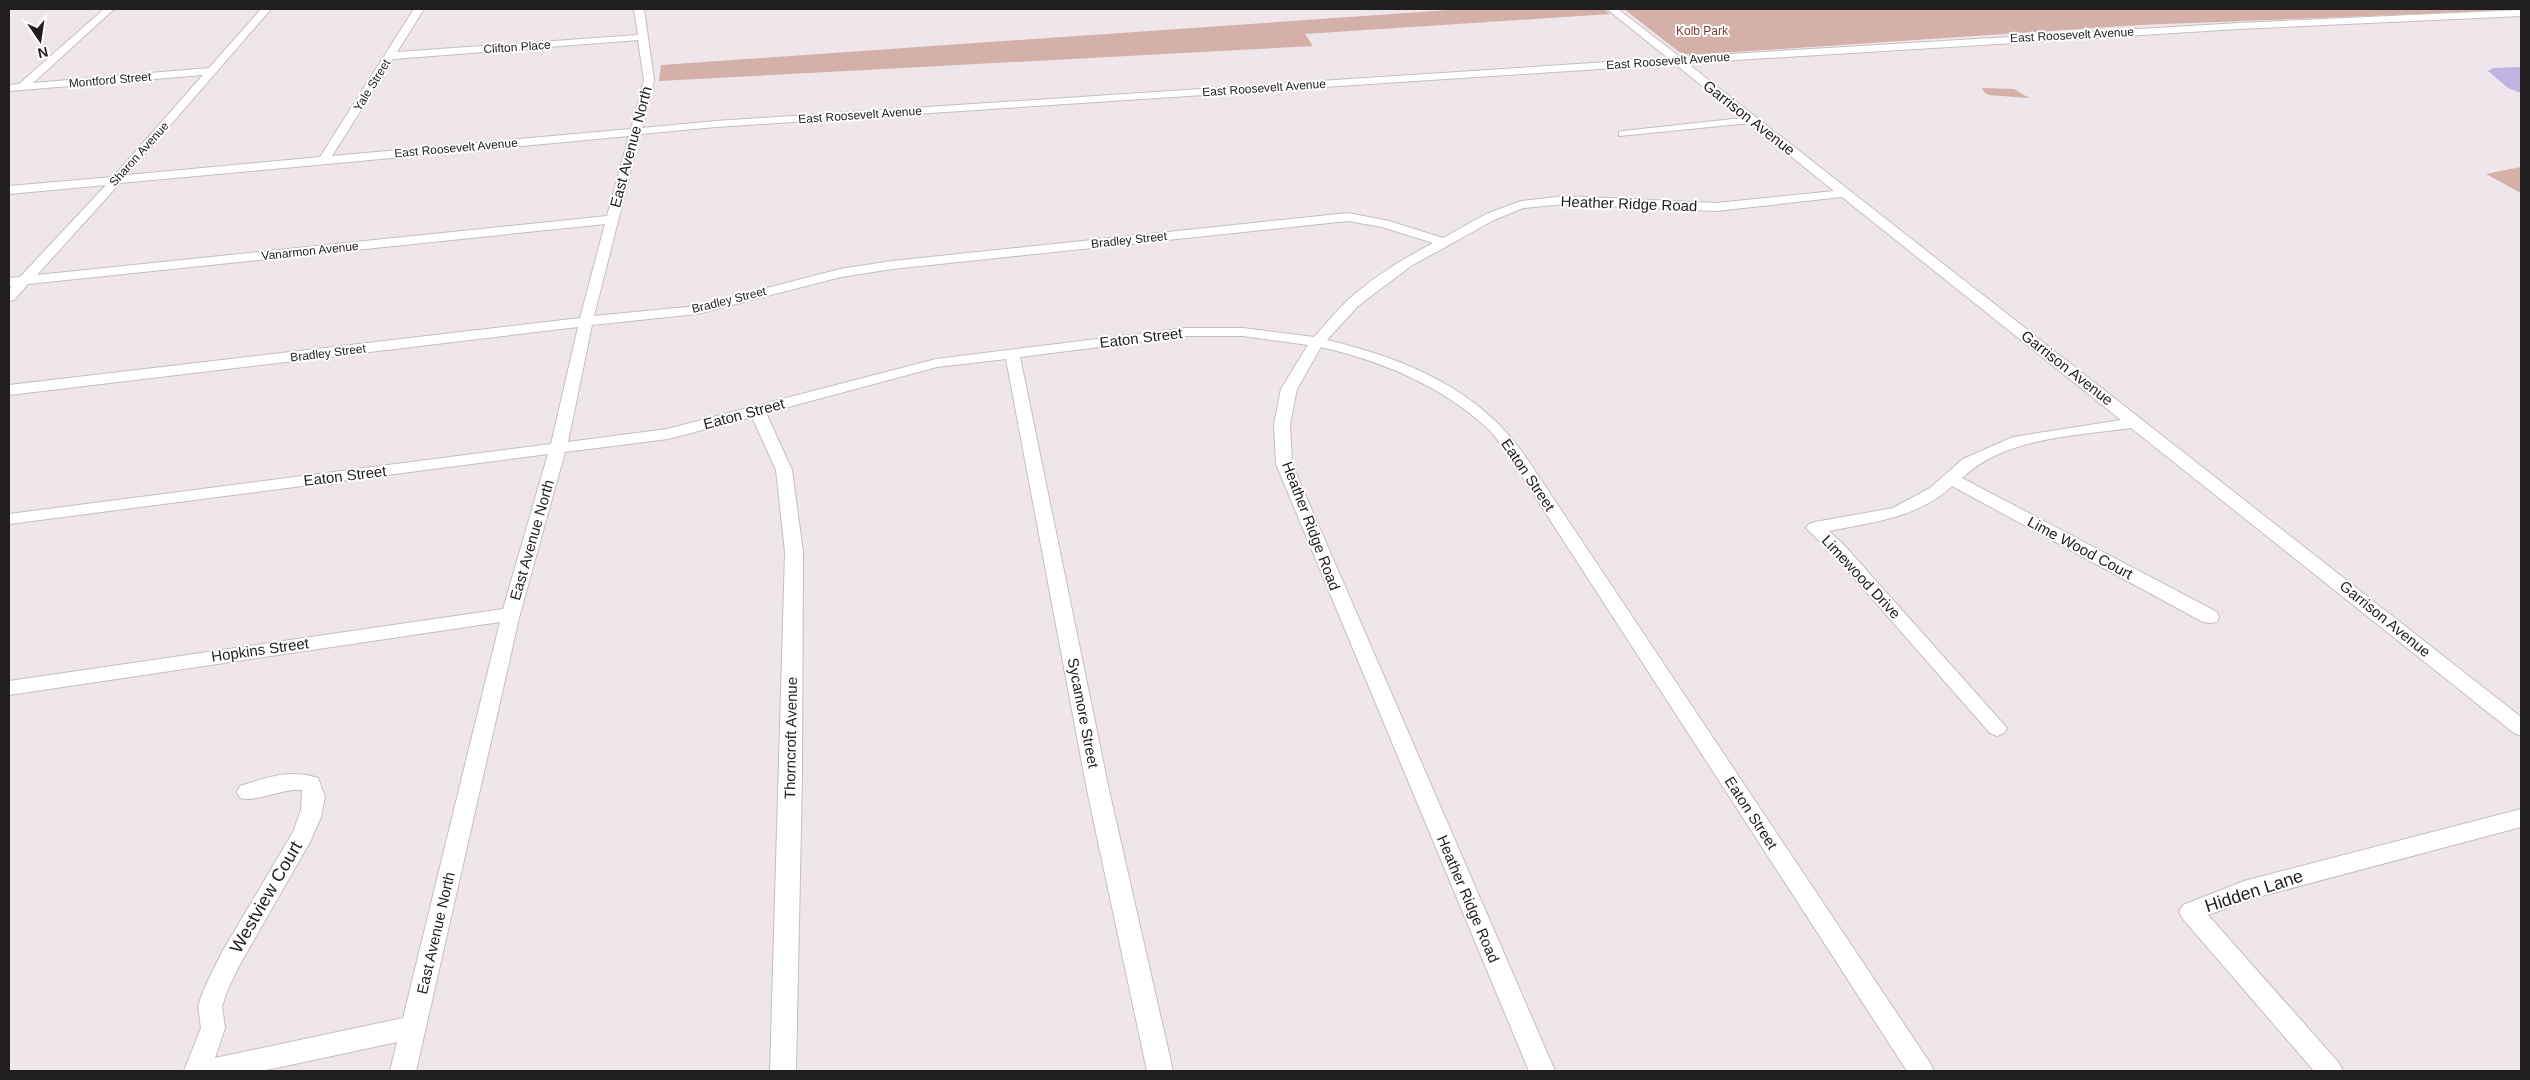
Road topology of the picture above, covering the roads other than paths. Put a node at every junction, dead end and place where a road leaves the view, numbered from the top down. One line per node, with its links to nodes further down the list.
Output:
1 (109, 9): 11 (street)
2 (266, 9): 10 (street, Sharon Avenue)
3 (419, 9): 8 (street, Yale Street)
4 (639, 9): 7 (street, East Avenue North)
5 (1612, 9): 9 (street, Garrison Avenue)
6 (2521, 13): 9 (street, East Roosevelt Avenue)
7 (644, 37): 8 (street, Clifton Place); 14 (street, East Avenue North)
8 (389, 56): 16 (street, Yale Street)
9 (1675, 60): 13 (street, Garrison Avenue); 14 (street, East Roosevelt Avenue)
10 (212, 71): 11 (street, Montford Street); 17 (street, Sharon Avenue)
11 (22, 87): 12 (street, Montford Street)
12 (9, 88)
13 (1751, 120): 15 (street); 19 (street, Garrison Avenue)
14 (635, 131): 16 (street, East Roosevelt Avenue); 20 (street, East Avenue North)
15 (1623, 134)
16 (324, 160): 17 (street, East Roosevelt Avenue)
17 (116, 180): 18 (street, East Roosevelt Avenue); 22 (street, Sharon Avenue)
18 (9, 190)
19 (1846, 193): 21 (street, Heather Ridge Road); 30 (street, Garrison Avenue)
20 (612, 219): 22 (street, Vanarmon Avenue); 25 (street, East Avenue North)
21 (1445, 243): 25 (street, Bradley Street); 26 (street, Heather Ridge Road)
22 (24, 281): 23 (street, Vanarmon Avenue); 24 (street, Sharon Avenue)
23 (9, 282)
24 (9, 298)
25 (586, 321): 28 (street, Bradley Street); 31 (street, East Avenue North)
26 (1317, 342): 27 (street, Eaton Street); 47 (street, Heather Ridge Road); 48 (street, Eaton Street)
27 (1012, 354): 29 (street, Eaton Street); 46 (street, Sycamore Street)
28 (9, 390)
29 (757, 411): 31 (street, Eaton Street); 45 (street, Thorncroft Avenue)
30 (2137, 422): 32 (street, Limewood Drive); 38 (street, Garrison Avenue)
31 (558, 449): 33 (street, Eaton Street); 34 (street, East Avenue North)
32 (1950, 478): 35 (street, Lime Wood Court); 37 (street, Limewood Drive)
33 (9, 519)
34 (511, 614): 36 (street, Hopkins Street); 41 (street, East Avenue North)
35 (2210, 617)
36 (9, 688)
37 (1997, 728)
38 (2521, 728)
39 (248, 792): 42 (street, Westview Court)
40 (2521, 818): 49 (street, Hidden Lane)
41 (414, 1027): 43 (street); 44 (street, East Avenue North)
42 (197, 1071)
43 (208, 1071)
44 (403, 1071)
45 (783, 1071)
46 (1160, 1071)
47 (1542, 1071)
48 (1921, 1071)
49 (2330, 1071)

